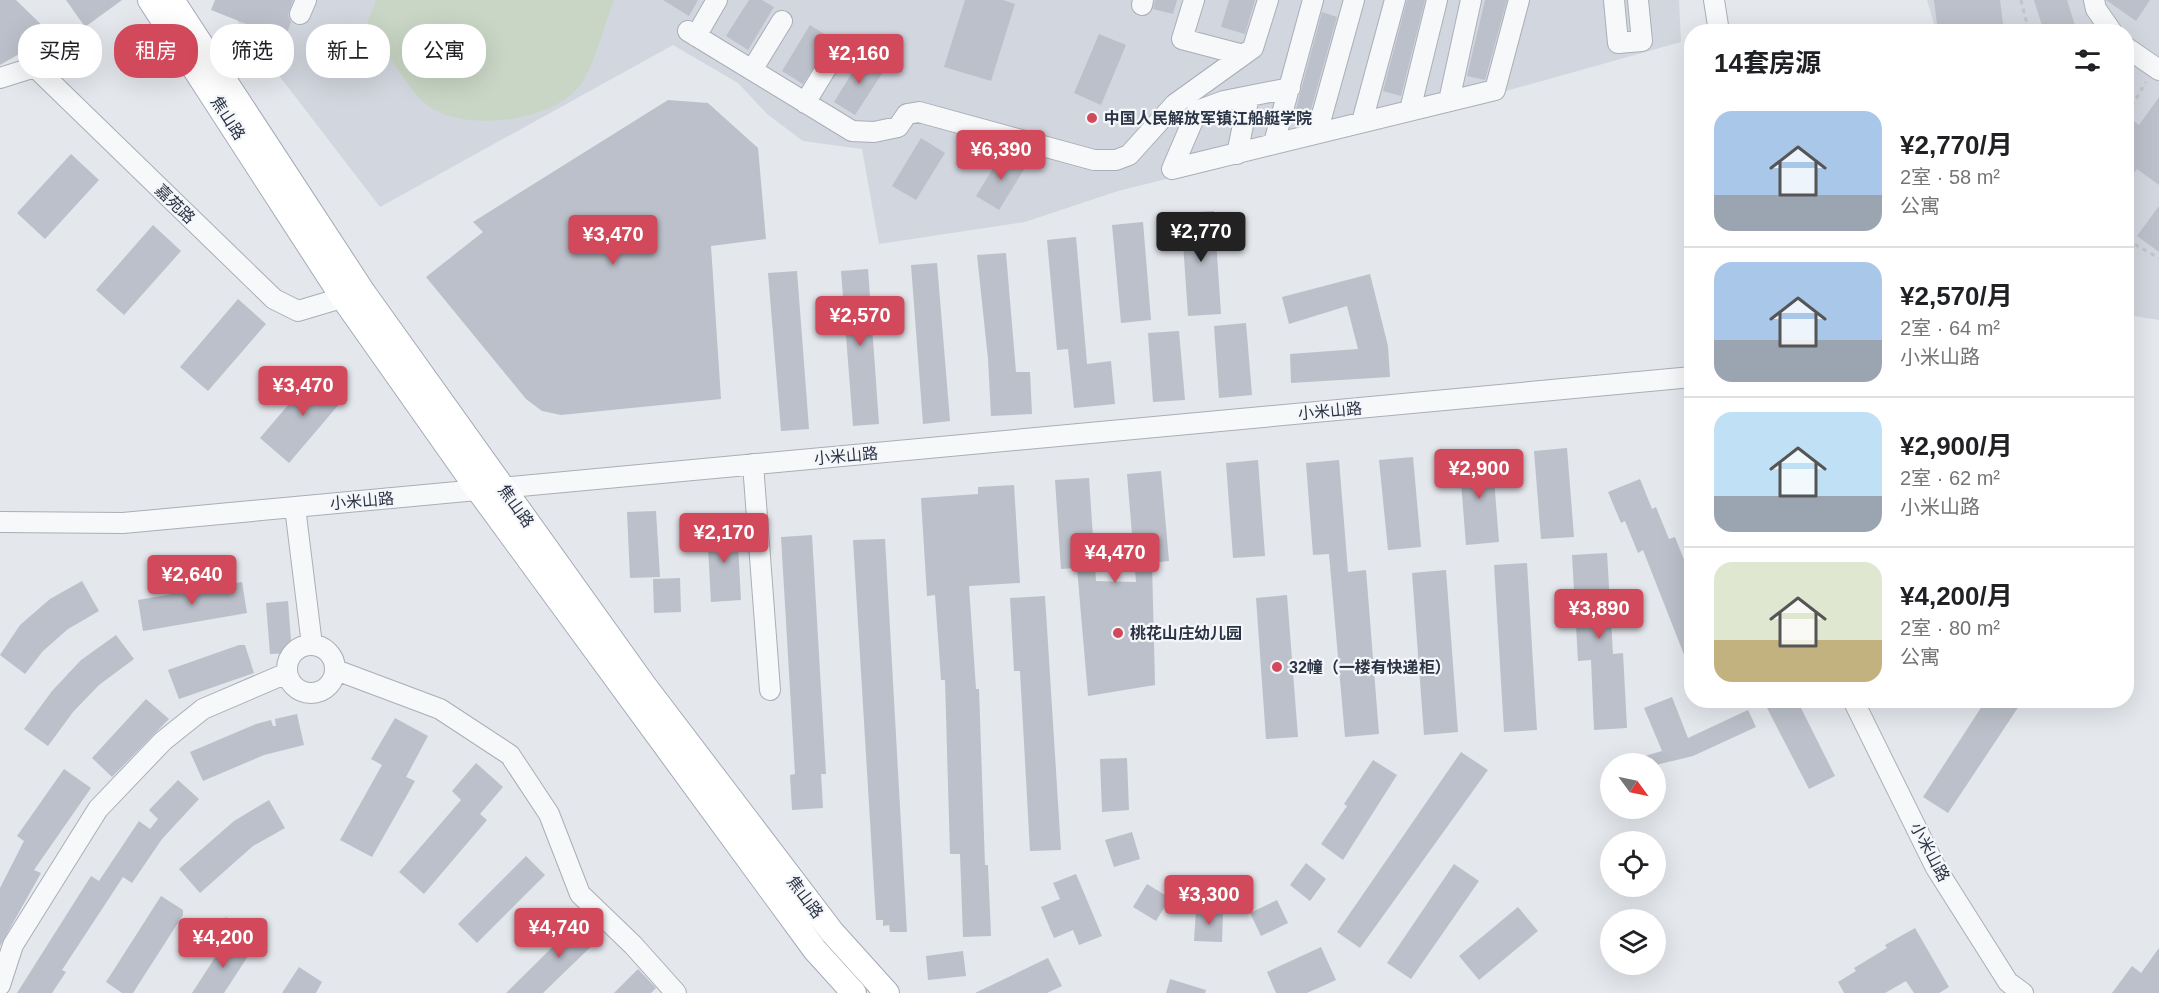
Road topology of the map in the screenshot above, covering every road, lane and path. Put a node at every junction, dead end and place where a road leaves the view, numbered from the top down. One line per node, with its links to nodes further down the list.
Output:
1 (150, 0): 39 (main road, 焦山路)
2 (172, 0): 39 (main road, 焦山路)
3 (717, 0): 25 (street)
4 (1194, 0): 23 (street)
5 (1268, 0): 23 (street)
6 (1313, 0): 27 (street)
7 (1354, 0): 34 (street)
8 (1395, 0): 33 (street)
9 (1437, 0): 32 (street)
10 (1471, 0): 29 (street)
11 (1519, 0): 29 (street)
12 (1714, 0): 18 (street)
13 (2021, 0): 19 (path)
14 (2094, 0): 20 (street)
15 (1639, 5): 16 (street); 16 (street)
16 (1615, 6)
17 (782, 21): 25 (street)
18 (1718, 24)
19 (2027, 24)
20 (2106, 24)
21 (836, 52): 30 (street)
22 (2134, 53): 24 (street)
23 (1243, 56): 30 (street)
24 (2157, 69): 31 (path)
25 (752, 70): 30 (street)
26 (0, 78): 39 (street, 嘉苑路)
27 (1290, 88): 28 (street); 35 (street)
28 (1249, 96): 36 (street); 36 (street)
29 (1449, 101): 32 (street)
30 (805, 103)
31 (2134, 104)
32 (1410, 110): 33 (street)
33 (1362, 122): 34 (street)
34 (1317, 133): 35 (street)
35 (1274, 143): 36 (street)
36 (1237, 154)
37 (2134, 244): 38 (path)
38 (2159, 258)
39 (352, 295): 42 (main road, 焦山路); 43 (main road, 焦山路)
40 (1684, 378): 41 (street, 小米山路)
41 (753, 464): 42 (street, 小米山路); 49 (street)
42 (503, 488): 43 (street, 小米山路); 54 (main road, 焦山路)
43 (479, 490): 44 (street, 小米山路); 53 (main road, 焦山路)
44 (295, 507): 45 (street, 小米山路); 46 (street)
45 (0, 522)
46 (312, 645): 47 (street); 48 (street)
47 (336, 670): 48 (street); 52 (street)
48 (287, 673): 51 (street)
49 (770, 690)
50 (1857, 708): 55 (street, 小米山路)
51 (0, 985)
52 (676, 993)
53 (854, 993)
54 (887, 993)
55 (2023, 993)

